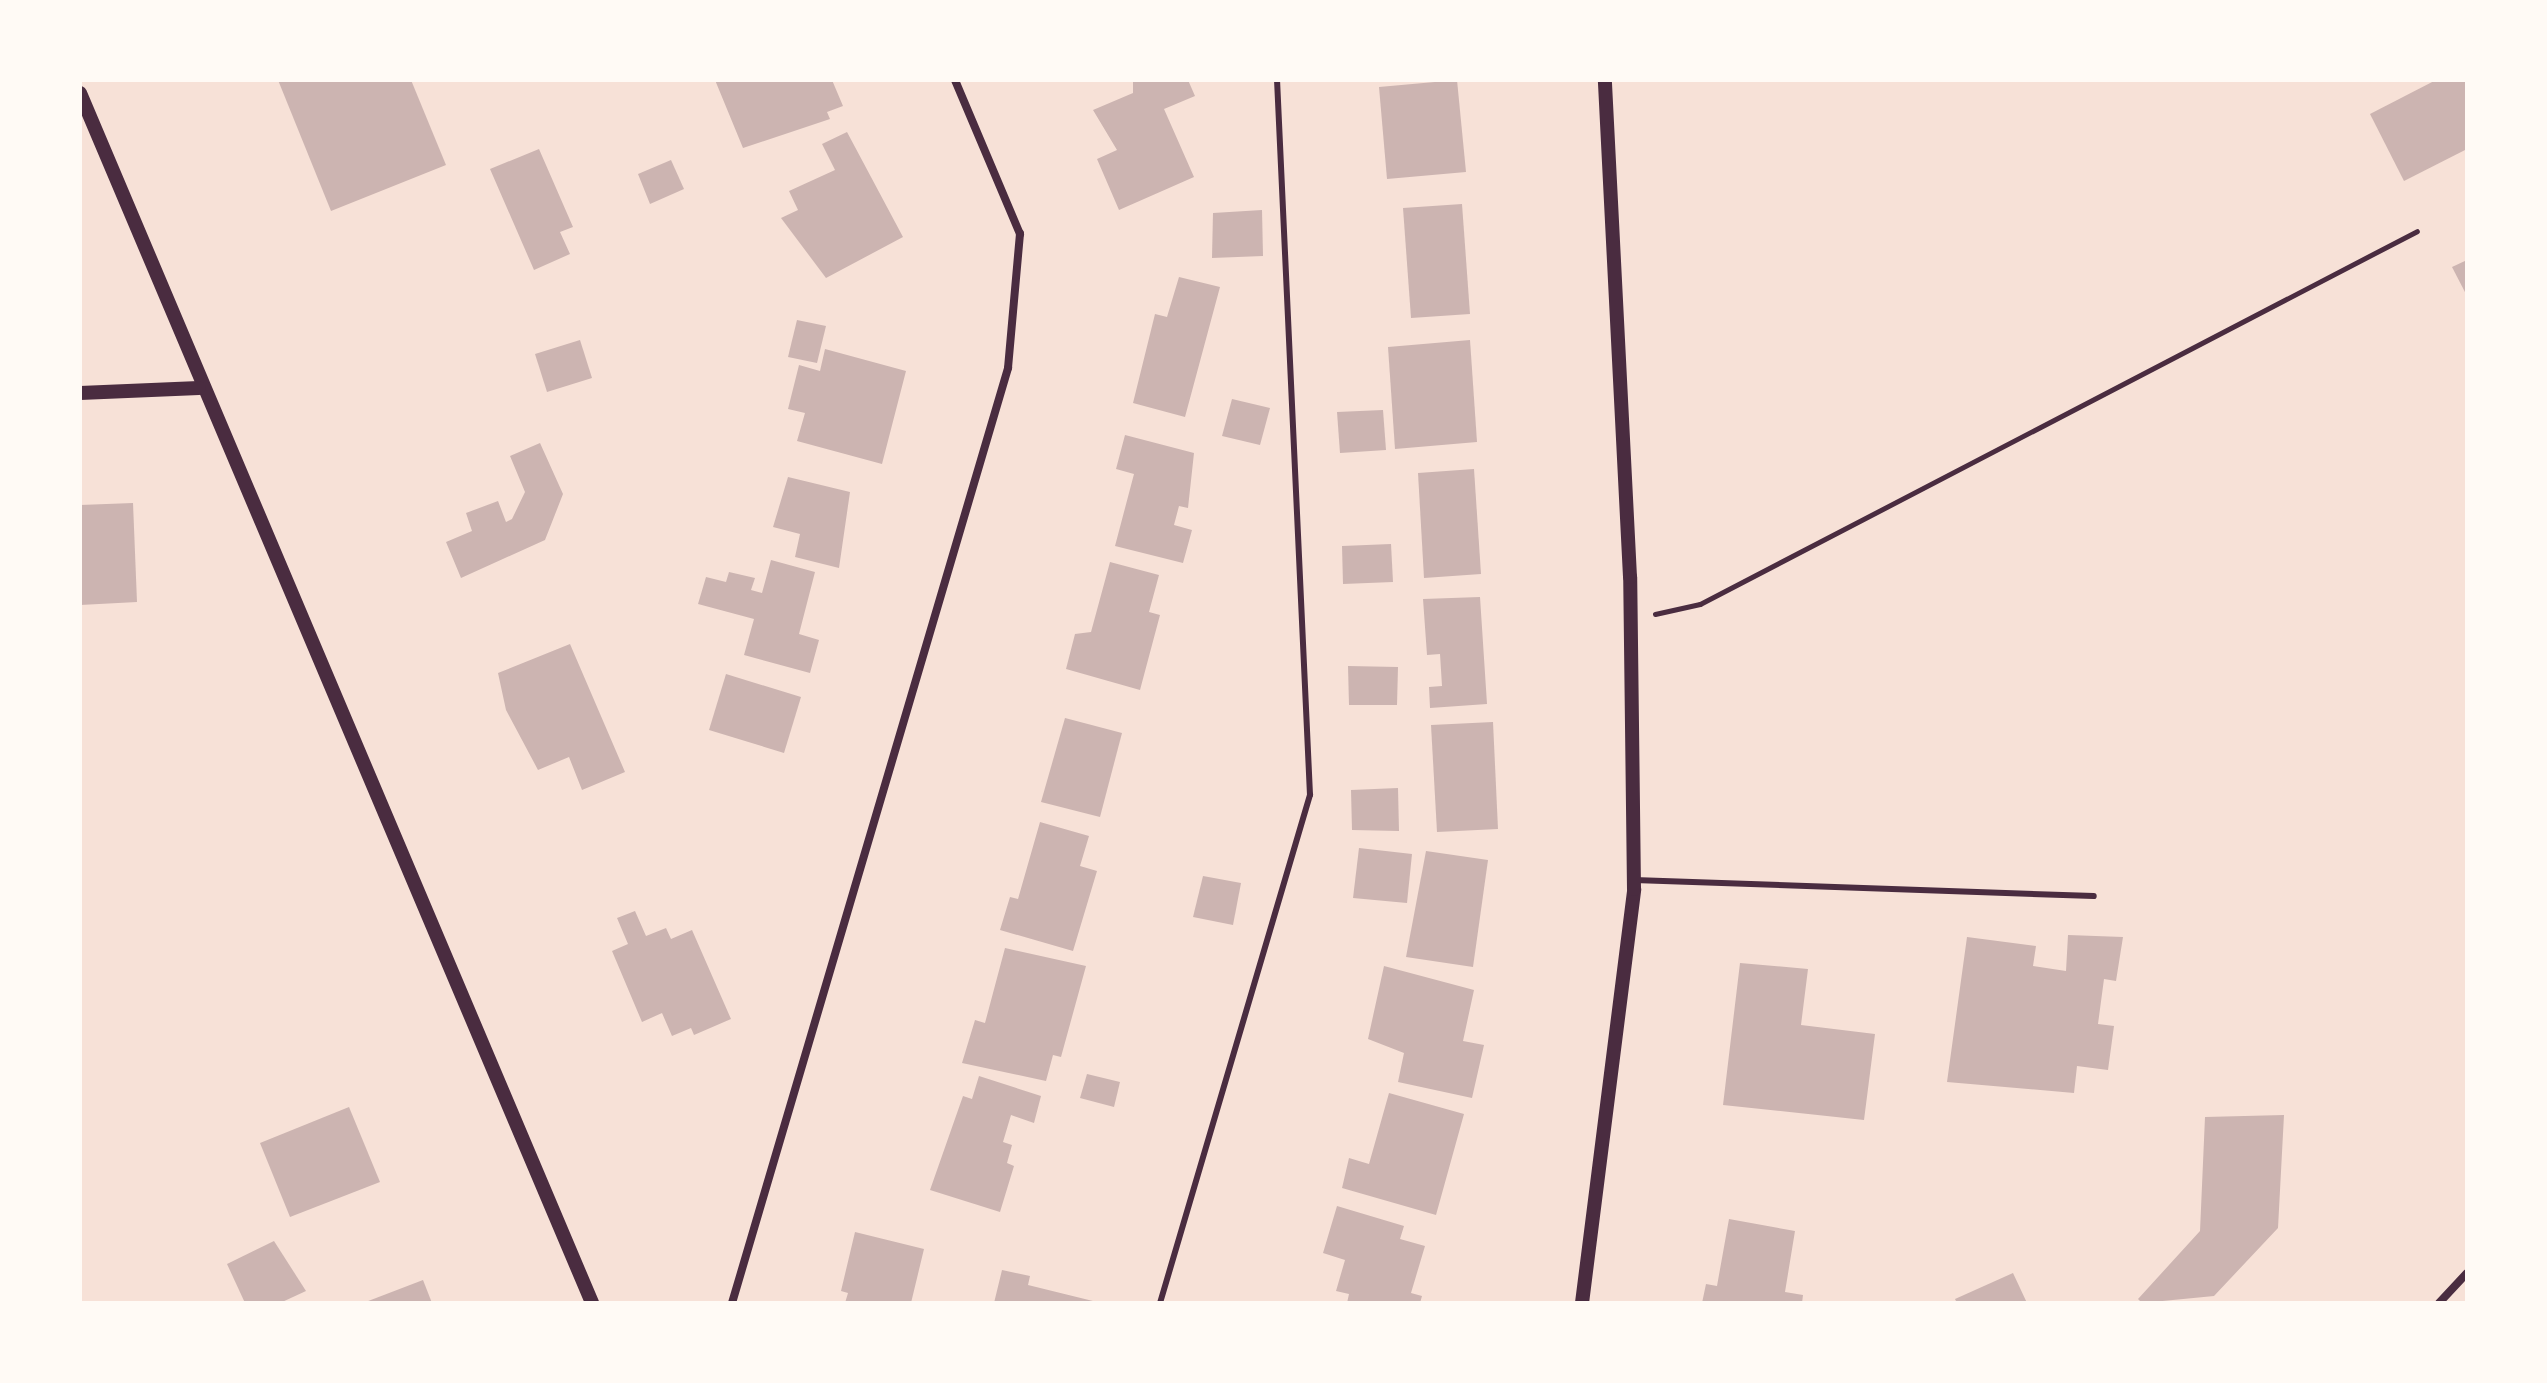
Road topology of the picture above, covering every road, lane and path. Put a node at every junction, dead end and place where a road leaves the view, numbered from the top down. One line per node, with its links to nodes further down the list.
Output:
1 (955, 80): 13 (street)
2 (1277, 80): 14 (lane)
3 (1605, 80): 8 (street)
4 (80, 93): 6 (street)
5 (2417, 231): 8 (path)
6 (199, 388): 7 (street); 12 (street)
7 (80, 393)
8 (1630, 620): 9 (street)
9 (1634, 880): 10 (lane); 15 (street)
10 (2094, 896)
11 (2467, 1273): 16 (street)
12 (592, 1303)
13 (732, 1303)
14 (1160, 1303)
15 (1582, 1303)
16 (2439, 1303)

